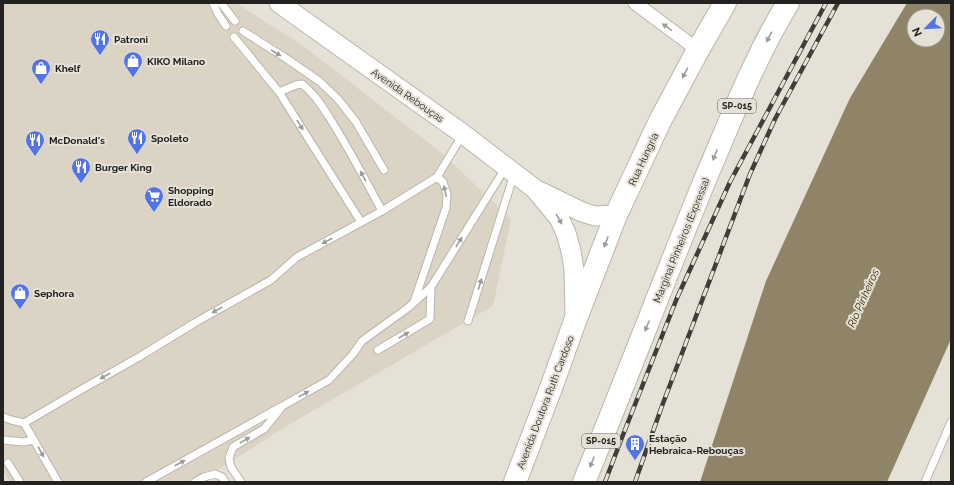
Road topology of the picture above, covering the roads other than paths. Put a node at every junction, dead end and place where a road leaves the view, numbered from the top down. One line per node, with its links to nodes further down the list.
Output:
1 (213, 3): 8 (lane)
2 (221, 3): 7 (lane)
3 (635, 3): 11 (street, one-way to 3)
4 (725, 3): 11 (highway, Rua Hungria)
5 (788, 3): 40 (highway, Marginal Pinheiros (Expressa) / SP-015, one-way to 40)
6 (291, 6): 13 (street, Avenida Rebouças)
7 (235, 21)
8 (226, 26)
9 (243, 32): 14 (lane, one-way to 14)
10 (234, 37): 12 (lane)
11 (698, 50): 19 (highway, Rua Hungria, one-way to 19)
12 (279, 92): 18 (lane, one-way to 12); 20 (lane, one-way to 20)
13 (463, 134): 15 (street, Avenida Rebouças); 16 (lane)
14 (384, 170)
15 (510, 171): 17 (street, Avenida Rebouças); 21 (lane, one-way to 15); 23 (lane, one-way to 15)
16 (438, 177): 18 (lane); 22 (lane, one-way to 16)
17 (535, 189): 19 (street, Avenida Rebouças); 24 (street, Avenida Rebouças, one-way to 24)
18 (382, 210): 20 (lane)
19 (616, 215): 24 (highway, Rua Hungria, one-way to 24)
20 (361, 222): 29 (lane, one-way to 29)
21 (431, 287): 22 (lane); 25 (lane, one-way to 21)
22 (414, 303): 26 (lane, one-way to 22)
23 (468, 321)
24 (575, 321): 39 (highway, Avenida Doutora Ruth Cardoso)
25 (378, 350)
26 (284, 406): 35 (lane, one-way to 26); 38 (lane, one-way to 26)
27 (3, 417): 29 (lane)
28 (951, 422): 41 (lane)
29 (24, 423): 31 (lane)
30 (3, 440): 31 (lane)
31 (34, 440): 34 (lane, one-way to 34)
32 (8, 462): 33 (lane)
33 (20, 482)
34 (58, 482)
35 (146, 482)
36 (195, 482): 37 (lane)
37 (225, 482)
38 (241, 482)
39 (515, 482)
40 (584, 482)
41 (925, 482)

